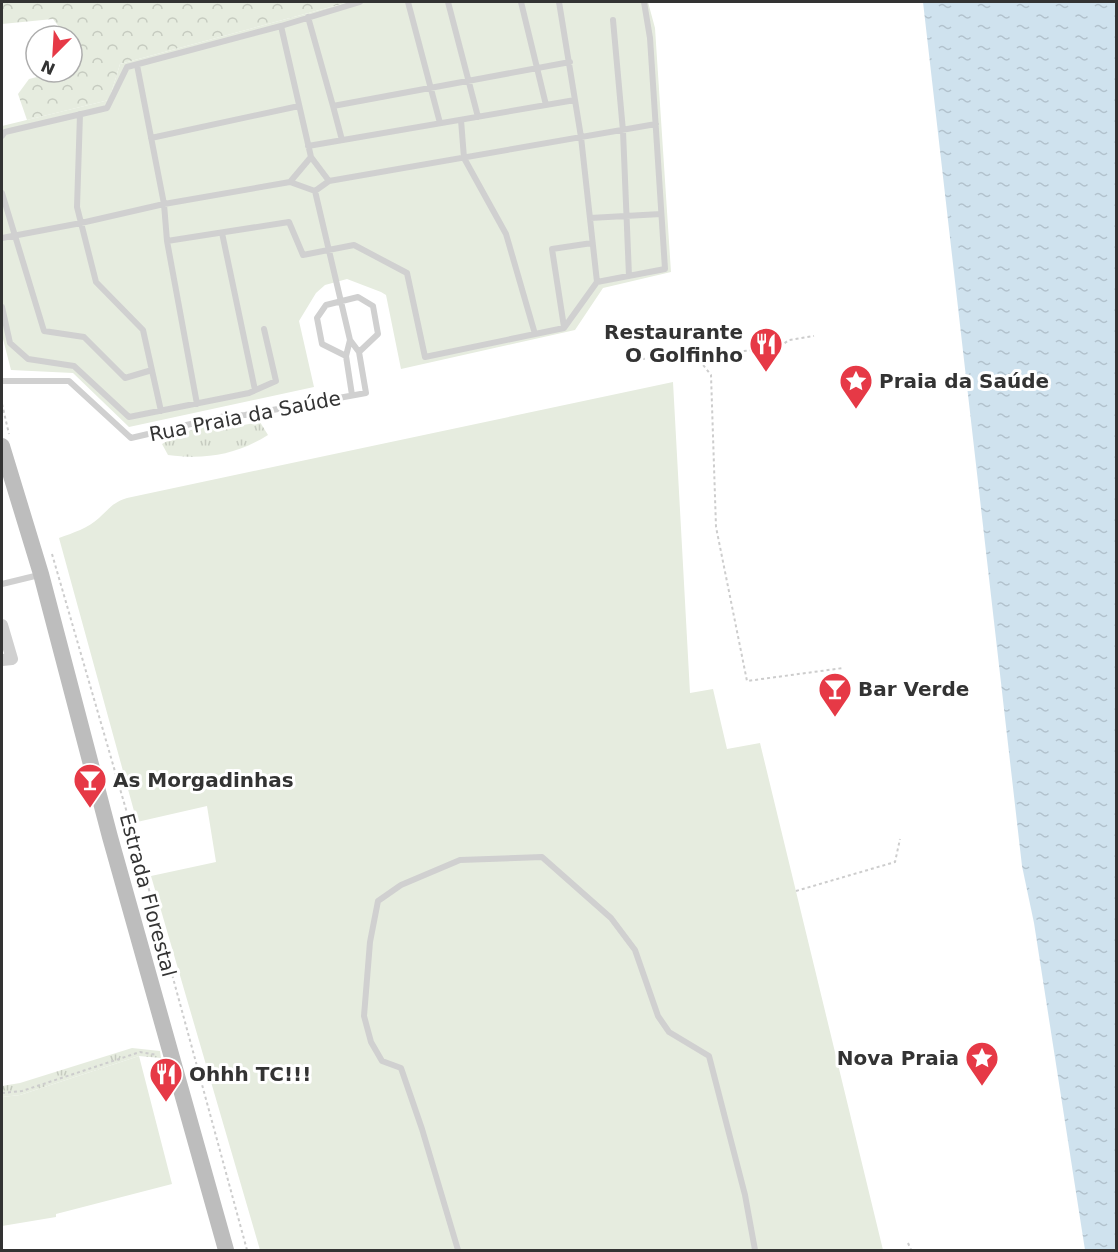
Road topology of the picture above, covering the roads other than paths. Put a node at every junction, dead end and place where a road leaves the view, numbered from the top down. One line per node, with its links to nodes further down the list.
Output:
1 (360, 2): 7 (lane)
2 (408, 2): 14 (lane)
3 (448, 2): 13 (lane)
4 (521, 2): 12 (lane)
5 (559, 2): 10 (lane)
6 (644, 2): 23 (lane)
7 (308, 17): 9 (lane); 16 (lane)
8 (613, 20): 24 (lane)
9 (281, 26): 11 (lane); 18 (lane)
10 (570, 62): 12 (lane); 15 (lane)
11 (137, 64): 19 (lane); 27 (lane)
12 (537, 68): 13 (lane); 17 (lane)
13 (469, 80): 14 (lane); 20 (lane)
14 (432, 87): 16 (lane); 22 (lane)
15 (575, 100): 17 (lane); 26 (lane)
16 (333, 105): 28 (lane)
17 (546, 105): 20 (lane)
18 (299, 106): 27 (lane); 29 (lane)
19 (80, 114): 25 (lane); 40 (lane)
20 (478, 117): 21 (lane)
21 (461, 120): 22 (lane); 31 (lane)
22 (440, 123): 28 (lane)
23 (656, 124): 24 (lane); 37 (lane)
24 (623, 131): 26 (lane); 38 (lane)
25 (2, 136)
26 (581, 137): 31 (lane); 39 (lane)
27 (151, 138): 36 (lane)
28 (342, 140): 29 (lane)
29 (308, 146): 30 (lane)
30 (310, 157): 32 (lane); 33 (lane)
31 (464, 158): 32 (lane); 53 (lane)
32 (329, 181): 34 (lane)
33 (290, 182): 34 (lane); 36 (lane)
34 (315, 191): 46 (lane)
35 (2, 193): 42 (lane)
36 (164, 204): 40 (lane); 44 (lane)
37 (662, 214): 38 (lane); 47 (lane)
38 (626, 215): 39 (lane); 47 (lane)
39 (590, 218): 45 (lane)
40 (81, 223): 42 (lane); 57 (lane)
41 (222, 233): 44 (lane); 46 (lane); 59 (lane)
42 (14, 236): 43 (lane); 57 (lane)
43 (2, 238)
44 (167, 241): 61 (lane)
45 (592, 243): 48 (lane); 51 (lane)
46 (329, 250): 49 (lane); 53 (lane)
47 (629, 276): 48 (lane)
48 (597, 282): 51 (lane)
49 (341, 301): 54 (lane); 55 (lane); 56 (lane)
50 (2, 308): 62 (lane)
51 (564, 328): 53 (lane)
52 (264, 329): 59 (lane)
53 (535, 334)
54 (350, 340): 55 (lane); 56 (lane)
55 (359, 352): 60 (lane, Rua Praia da Saúde)
56 (346, 356): 60 (lane)
57 (152, 370): 62 (lane)
58 (2, 381): 60 (lane, Rua Praia da Saúde)
59 (255, 390): 61 (lane)
60 (352, 395)
61 (197, 404): 62 (lane)
62 (161, 411)
63 (6, 443): 64 (main road, Estrada Florestal)
64 (41, 574): 65 (lane); 68 (main road, Estrada Florestal)
65 (2, 584)
66 (2, 625): 67 (street)
67 (2, 660)
68 (226, 1251)
69 (458, 1251): 70 (lane)
70 (755, 1251)

